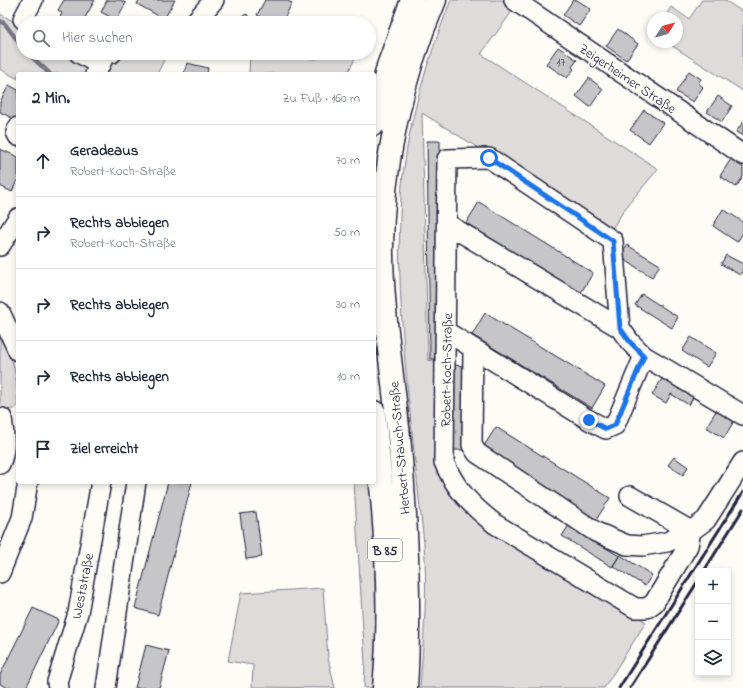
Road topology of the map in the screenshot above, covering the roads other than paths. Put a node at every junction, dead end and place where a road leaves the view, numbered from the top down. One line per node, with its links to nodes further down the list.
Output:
1 (33, 0): 6 (street)
2 (214, 0): 7 (street)
3 (412, 0): 8 (main road)
4 (435, 0): 33 (main road, Herbert-Stauch-Straße / B 85)
5 (514, 0): 9 (street, Zeigerheimer Straße)
6 (24, 16)
7 (200, 16)
8 (376, 116)
9 (743, 155)
10 (16, 221): 12 (street)
11 (447, 224): 14 (street); 14 (street, Robert-Koch-Straße); 15 (street, Robert-Koch-Straße)
12 (0, 246)
13 (0, 312): 16 (street)
14 (620, 328): 18 (street)
15 (446, 332): 17 (street); 28 (street, Robert-Koch-Straße)
16 (16, 347)
17 (472, 348): 18 (street); 28 (street)
18 (644, 356): 19 (street)
19 (743, 414)
20 (7, 418): 23 (street)
21 (376, 438): 32 (main road, Herbert-Stauch-Straße / B 85)
22 (743, 462): 28 (street)
23 (0, 464)
24 (28, 484): 29 (street)
25 (101, 484): 30 (street, Weststraße)
26 (136, 484): 31 (street)
27 (630, 496): 28 (street)
28 (691, 531)
29 (0, 573)
30 (58, 688)
31 (106, 688)
32 (384, 688)
33 (406, 688)

